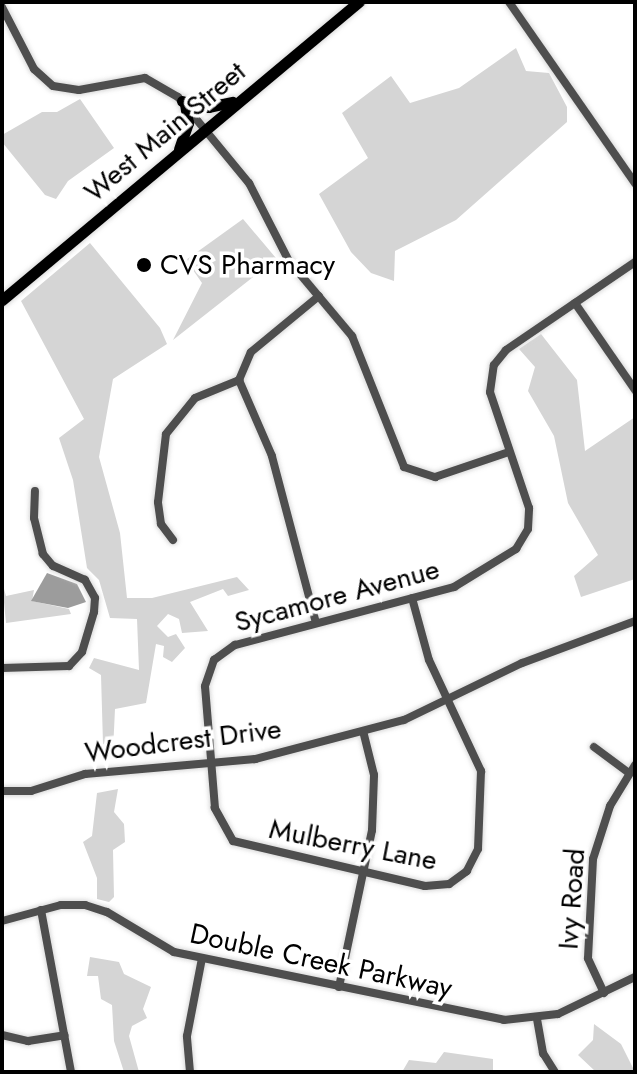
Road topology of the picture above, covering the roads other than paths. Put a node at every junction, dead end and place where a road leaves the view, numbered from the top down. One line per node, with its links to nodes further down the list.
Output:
1 (359, 2): 4 (main road, West Main Street)
2 (509, 2): 8 (street)
3 (2, 7): 5 (street)
4 (241, 99): 5 (main road); 6 (main road, West Main Street)
5 (183, 102): 6 (street); 7 (main road)
6 (205, 128): 7 (main road, West Main Street); 10 (street)
7 (176, 153): 11 (main road, West Main Street)
8 (635, 183)
9 (635, 262): 12 (street, Sycamore Avenue)
10 (319, 296): 13 (street); 15 (street)
11 (2, 300)
12 (575, 303): 14 (street); 15 (street, Sycamore Avenue)
13 (239, 380): 17 (street); 20 (street)
14 (635, 390)
15 (509, 452): 18 (street, Sycamore Avenue)
16 (35, 491): 21 (street)
17 (173, 540)
18 (412, 598): 20 (street, Sycamore Avenue); 22 (street, Mulberry Lane)
19 (635, 621): 22 (street, Woodcrest Drive)
20 (316, 623): 25 (street, Sycamore Avenue)
21 (2, 668)
22 (447, 699): 23 (street, Woodcrest Drive); 29 (street, Mulberry Lane)
23 (363, 731): 25 (street, Woodcrest Drive); 29 (street)
24 (594, 747): 26 (street)
25 (211, 763): 27 (street, Woodcrest Drive); 28 (street, Sycamore Avenue)
26 (632, 769): 35 (street, Ivy Road)
27 (2, 791)
28 (228, 836): 29 (street, Mulberry Lane)
29 (363, 873): 34 (street)
30 (41, 910): 31 (street, Double Creek Parkway); 32 (street, Double Creek Parkway); 38 (street)
31 (2, 921)
32 (202, 958): 34 (street, Double Creek Parkway); 40 (street)
33 (635, 977): 35 (street, Double Creek Parkway)
34 (339, 987): 36 (street, Double Creek Parkway)
35 (604, 993): 36 (street, Double Creek Parkway)
36 (537, 1019): 41 (street)
37 (2, 1035): 38 (street)
38 (65, 1035): 39 (street)
39 (71, 1072)
40 (190, 1072)
41 (555, 1072)

